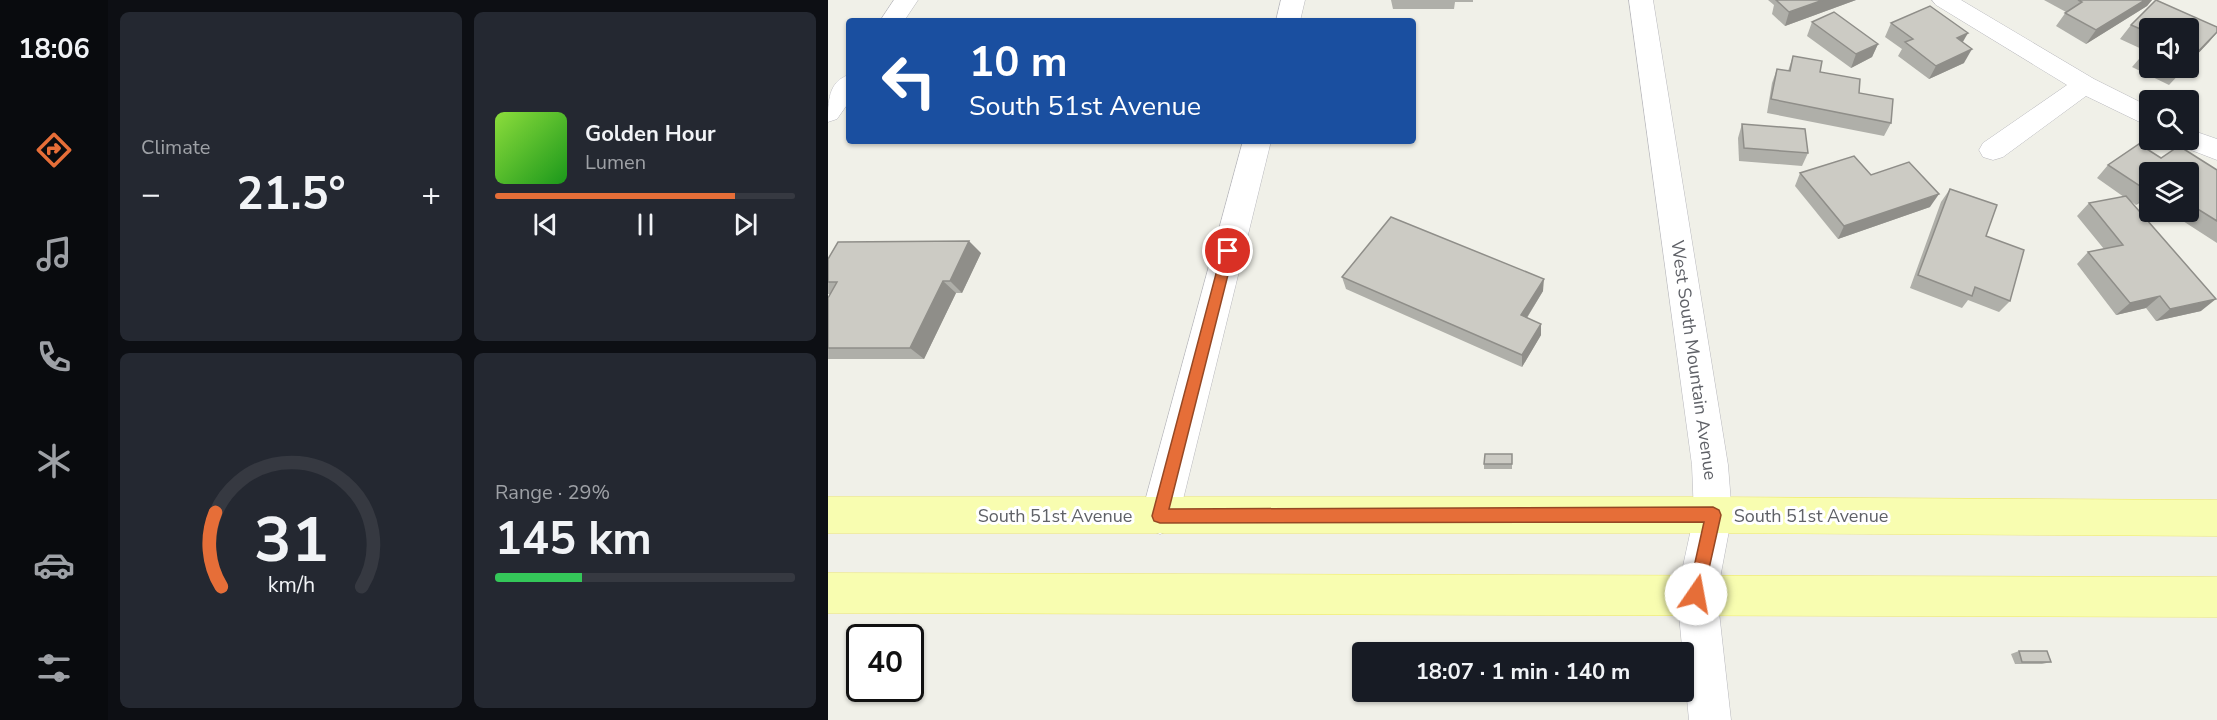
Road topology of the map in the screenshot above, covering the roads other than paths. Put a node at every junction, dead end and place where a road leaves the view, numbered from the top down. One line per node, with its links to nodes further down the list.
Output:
1 (906, 0): 5 (street)
2 (1293, 0): 6 (street)
3 (1641, 0): 16 (street, West South Mountain Avenue)
4 (1944, 0): 7 (street)
5 (894, 18)
6 (1289, 18)
7 (2085, 85): 9 (street); 13 (street)
8 (846, 87): 10 (street)
9 (2139, 112)
10 (828, 114)
11 (2199, 143): 14 (street)
12 (1256, 144): 17 (street)
13 (1993, 150)
14 (2217, 150)
15 (828, 515): 17 (main road, South 51st Avenue)
16 (1713, 515): 17 (main road, South 51st Avenue); 18 (main road, South 51st Avenue); 20 (street, West South Mountain Avenue)
17 (1160, 516)
18 (2217, 518)
19 (828, 593): 20 (main road)
20 (1696, 594): 21 (main road); 22 (street, West South Mountain Avenue)
21 (2217, 597)
22 (1710, 720)

